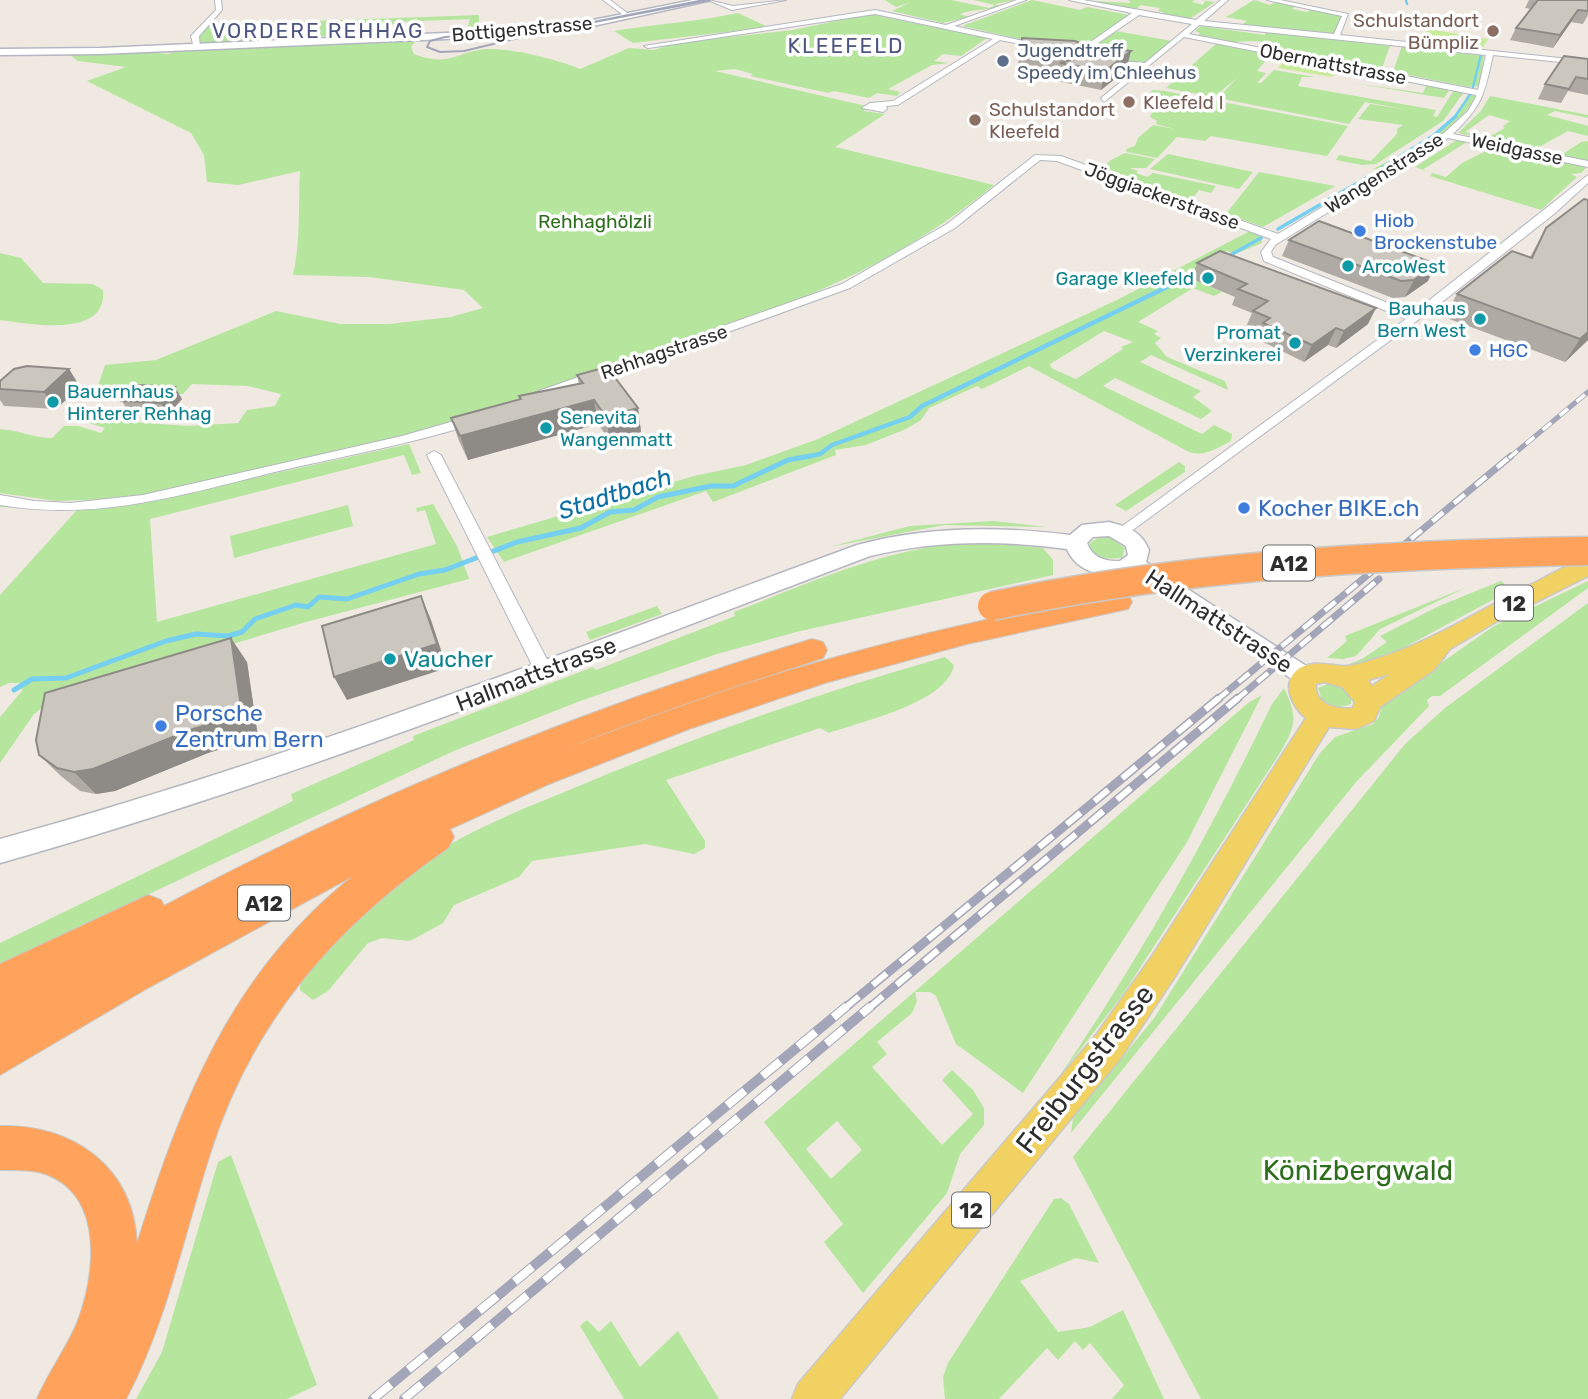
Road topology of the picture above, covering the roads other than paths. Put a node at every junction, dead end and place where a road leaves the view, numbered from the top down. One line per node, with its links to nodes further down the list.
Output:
1 (218, 0): 17 (street)
2 (606, 0): 10 (street)
3 (709, 0): 4 (street); 10 (street, Bottigenstrasse)
4 (783, 0)
5 (1024, 0): 12 (street)
6 (1072, 0): 9 (street)
7 (1220, 0): 11 (street)
8 (1270, 0): 15 (street)
9 (1136, 14): 11 (street); 21 (street)
10 (628, 16): 17 (street, Bottigenstrasse)
11 (1197, 23): 13 (street); 15 (street)
12 (949, 26): 14 (street); 18 (street)
13 (1184, 35): 25 (street); 26 (street, Obermattstrasse)
14 (999, 37): 19 (street); 29 (street)
15 (1336, 37): 16 (street)
16 (1394, 43): 22 (street); 26 (street)
17 (197, 46): 20 (street, Bottigenstrasse)
18 (648, 46)
19 (1052, 50)
20 (0, 52)
21 (1082, 52)
22 (1490, 52): 24 (street); 27 (street, Wangenstrasse)
23 (1071, 54): 25 (street)
24 (1588, 63)
25 (1145, 65): 28 (street)
26 (1384, 73): 27 (street, Obermattstrasse)
27 (1482, 93): 30 (street, Wangenstrasse)
28 (1104, 100)
29 (882, 106)
30 (1447, 135): 32 (street, Weidgasse); 34 (street, Wangenstrasse)
31 (1045, 156): 34 (street, Jöggiackerstrasse); 36 (street, Rehhagstrasse)
32 (1588, 164)
33 (1588, 177): 35 (street)
34 (1279, 238): 35 (street)
35 (1414, 318): 40 (street)
36 (529, 399)
37 (490, 413): 39 (street)
38 (434, 456): 46 (street)
39 (0, 500)
40 (1122, 533): 41 (street); 43 (street)
41 (1076, 543): 43 (street); 46 (street, Hallmattstrasse)
42 (1588, 551): 52 (highway, A12, bridge)
43 (1133, 564): 48 (street, Hallmattstrasse)
44 (1588, 567): 45 (main road, 12); 51 (highway, A12)
45 (1441, 643): 47 (main road, 12); 49 (main road, 12)
46 (544, 671): 53 (street, Hallmattstrasse)
47 (1343, 676): 48 (main road, 12); 49 (main road)
48 (1306, 677): 50 (main road)
49 (1368, 702): 50 (main road, 12)
50 (1323, 714): 60 (main road, Freiburgstrasse / 12)
51 (539, 772): 56 (highway, A12); 59 (highway)
52 (474, 774): 54 (highway); 55 (highway, A12)
53 (0, 850)
54 (0, 984)
55 (0, 1019)
56 (0, 1054)
57 (0, 1149): 58 (highway)
58 (63, 1399)
59 (98, 1399)
60 (813, 1399)

